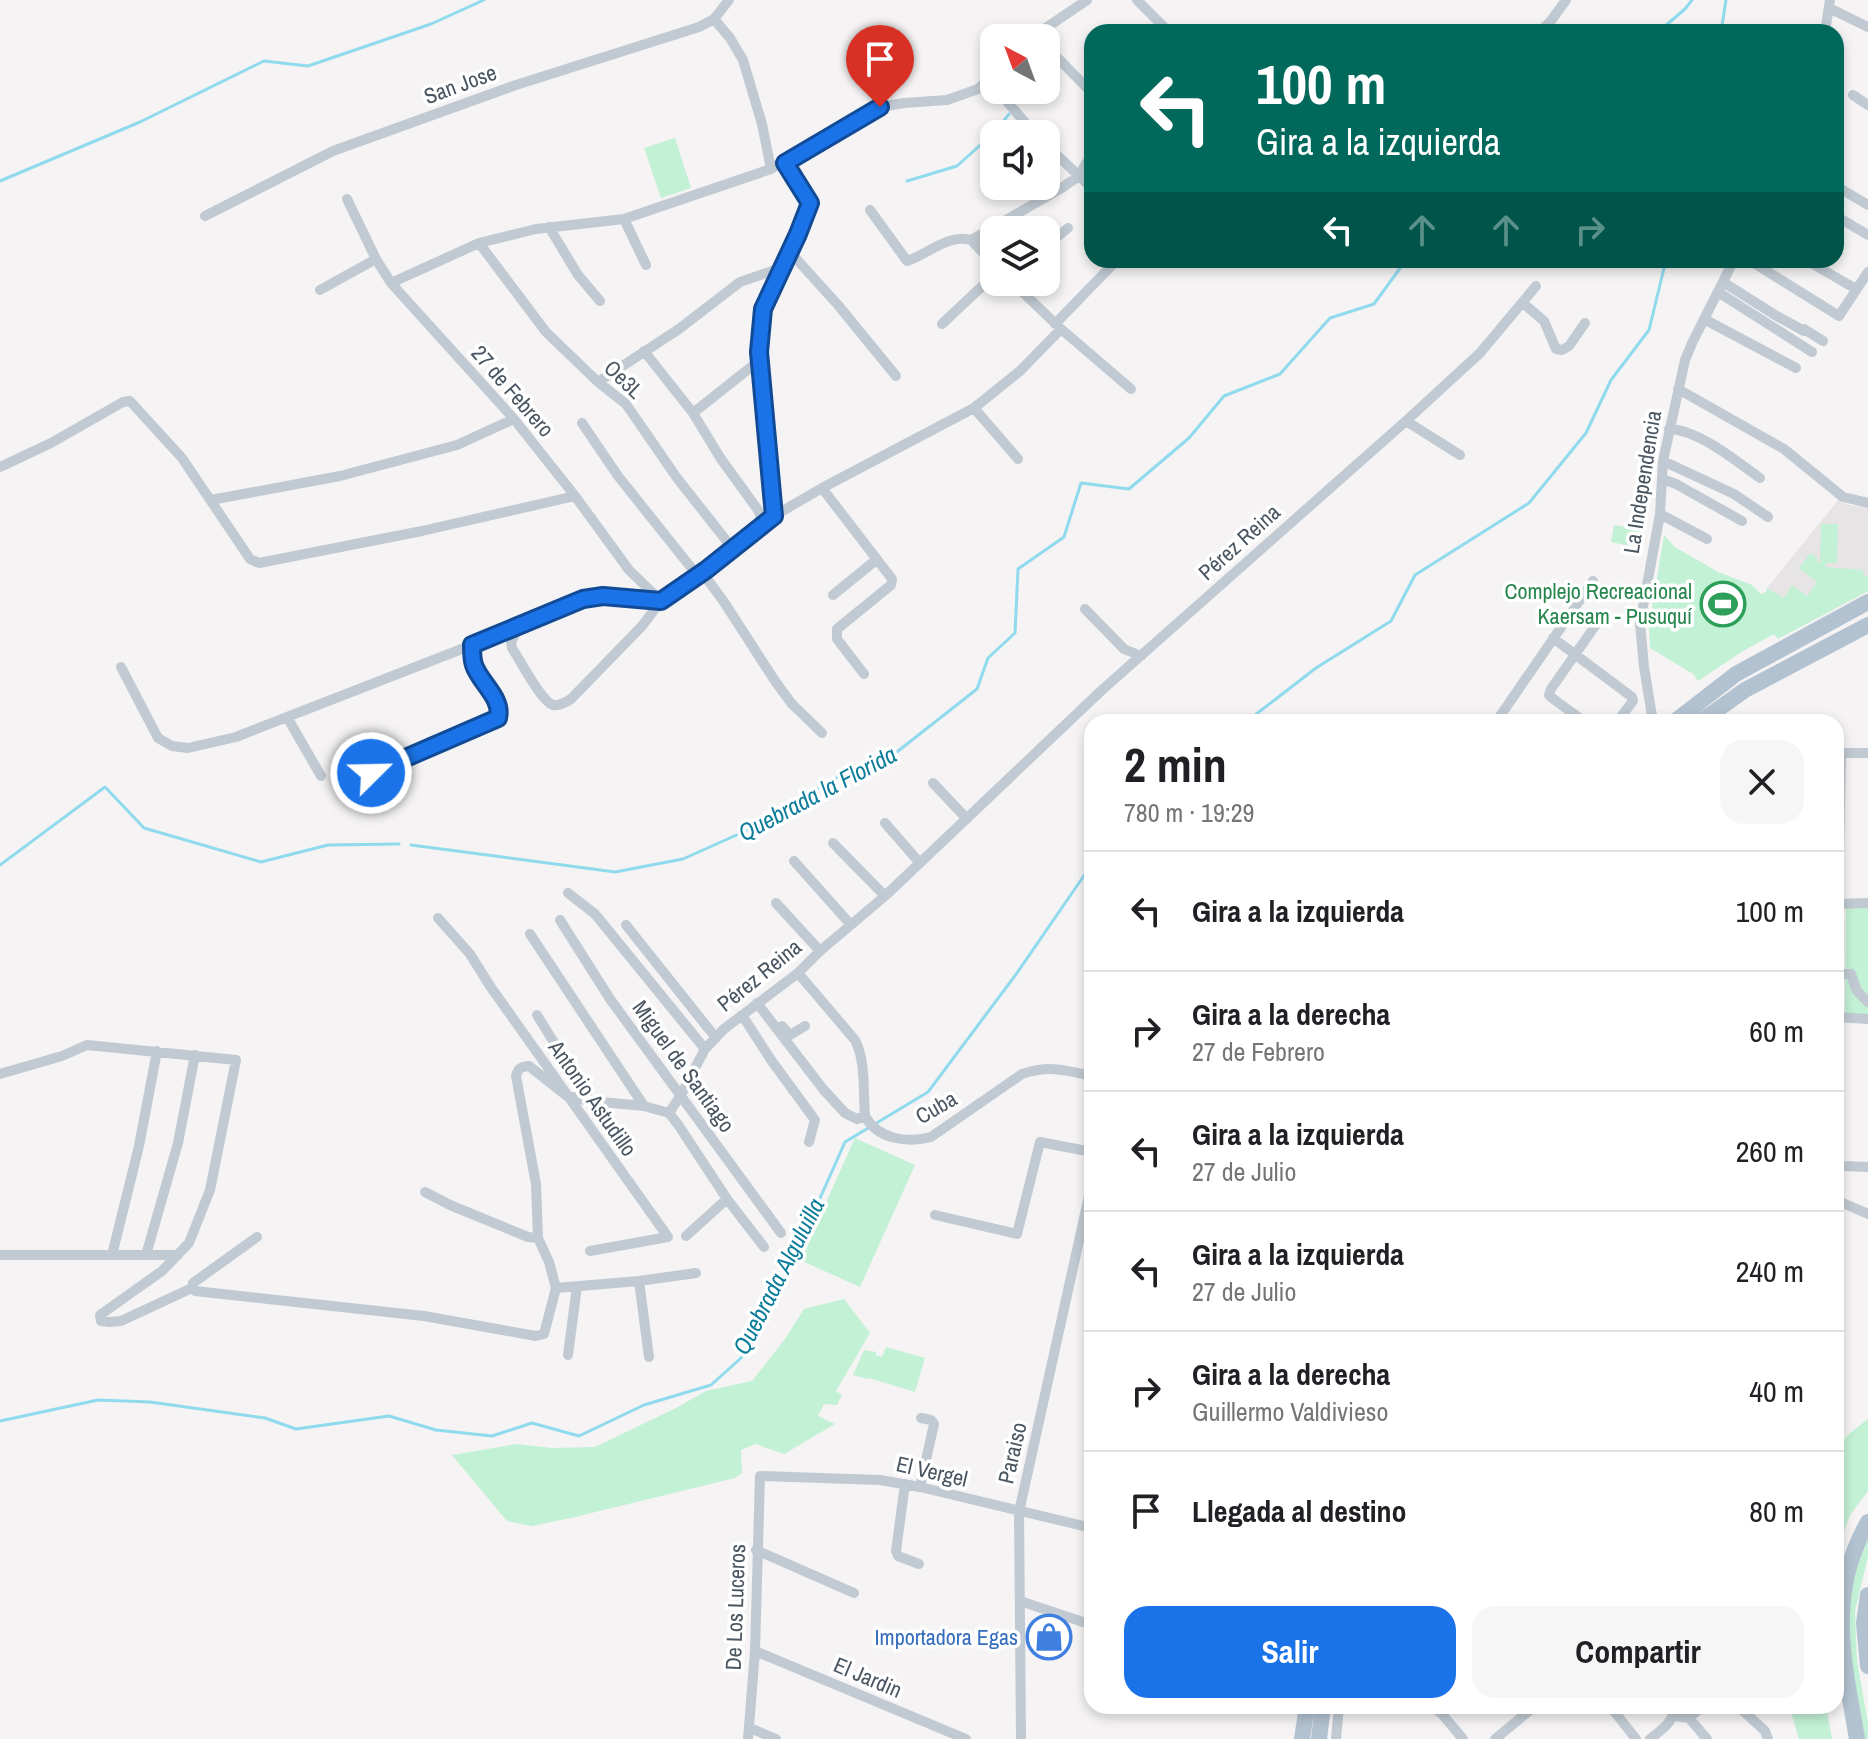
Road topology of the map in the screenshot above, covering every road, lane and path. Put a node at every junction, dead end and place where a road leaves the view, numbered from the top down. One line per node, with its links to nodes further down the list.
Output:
1 (729, 0): 6 (street, San Jose)
2 (1087, 0): 7 (street)
3 (1137, 0): 8 (street)
4 (1566, 0): 9 (street)
5 (1830, 4): 10 (street); 11 (street)
6 (714, 19): 22 (street); 29 (street, San Jose)
7 (1053, 24)
8 (1161, 24)
9 (1548, 24)
10 (1826, 24)
11 (1868, 27)
12 (1060, 60): 13 (street)
13 (1084, 85)
14 (980, 88): 20 (street)
15 (1853, 95): 17 (street)
16 (1011, 104): 18 (street)
17 (1868, 105)
18 (1024, 120)
19 (1060, 158): 23 (street)
20 (785, 163): 22 (street); 39 (street)
21 (1084, 167): 23 (street)
22 (771, 169): 30 (street)
23 (1079, 176): 24 (street); 36 (street)
24 (1084, 181)
25 (1844, 191): 27 (street)
26 (347, 199): 40 (street, 27 de Febrero)
27 (1868, 205)
28 (870, 210): 36 (street)
29 (205, 216)
30 (624, 219): 32 (street); 41 (street)
31 (1844, 221): 35 (street)
32 (549, 227): 37 (street); 55 (street)
33 (1068, 228): 34 (street)
34 (1060, 235)
35 (1868, 235)
36 (971, 240): 38 (street)
37 (479, 243): 48 (street); 67 (street, Oe3L)
38 (980, 249)
39 (789, 251): 42 (street); 66 (street)
40 (376, 259): 48 (street, 27 de Febrero); 53 (street)
41 (646, 265)
42 (781, 268): 62 (street); 64 (street)
43 (1110, 268): 60 (street)
44 (1730, 268): 50 (street, La Independencia)
45 (1762, 268): 52 (street)
46 (1820, 268): 52 (street)
47 (1868, 272): 52 (street)
48 (391, 283): 72 (street, 27 de Febrero)
49 (1536, 286): 56 (street, Pérez Reina)
50 (1720, 287): 57 (street, La Independencia); 61 (street); 63 (street)
51 (980, 288): 59 (street)
52 (1856, 289)
53 (320, 290)
54 (1027, 296): 60 (street)
55 (600, 301)
56 (1523, 303): 58 (street); 73 (street, Pérez Reina)
57 (1704, 319): 65 (street); 69 (street, La Independencia)
58 (1585, 323)
59 (942, 324)
60 (1058, 326): 68 (street); 70 (street)
61 (1823, 341)
62 (644, 351): 67 (street); 71 (street)
63 (1812, 352)
64 (760, 360): 71 (street); 87 (street)
65 (1796, 368)
66 (896, 376)
67 (598, 382): 92 (street, Oe3L)
68 (1131, 389)
69 (1678, 389): 75 (street, La Independencia); 85 (street)
70 (974, 408): 77 (street); 82 (street)
71 (693, 413): 90 (street)
72 (514, 419): 83 (street, 27 de Febrero); 84 (street)
73 (1406, 421): 76 (street); 106 (street, Pérez Reina)
74 (582, 423): 94 (street)
75 (1669, 429): 78 (street, La Independencia); 80 (street)
76 (1460, 455)
77 (1018, 459)
78 (1663, 461): 81 (street, La Independencia); 88 (street)
79 (0, 467): 84 (street)
80 (1760, 478)
81 (1662, 479): 86 (street, La Independencia); 89 (street)
82 (822, 488): 87 (street); 93 (street)
83 (575, 496): 84 (street); 97 (street, 27 de Febrero)
84 (211, 500)
85 (1868, 503)
86 (1660, 514): 91 (street); 112 (street, La Independencia)
87 (774, 516): 90 (street)
88 (1768, 517)
89 (1742, 521)
90 (764, 525): 92 (street)
91 (1707, 539)
92 (733, 549): 94 (street)
93 (876, 560): 96 (street); 108 (street)
94 (702, 572): 97 (street); 116 (street)
95 (1593, 581): 103 (street)
96 (833, 595)
97 (661, 601): 101 (street); 101 (street)
98 (1868, 602): 113 (main road)
99 (1085, 609): 106 (street)
100 (1602, 616): 105 (street)
101 (520, 625): 104 (street)
102 (1868, 625): 114 (main road)
103 (1553, 638): 105 (street); 109 (street)
104 (472, 645): 115 (street); 119 (street)
105 (1575, 653): 110 (street); 111 (street)
106 (1141, 656): 122 (street, Pérez Reina)
107 (121, 667): 115 (street)
108 (864, 674)
109 (1501, 714)
110 (1574, 714)
111 (1623, 714)
112 (1652, 714)
113 (1684, 714)
114 (1711, 714)
115 (287, 717): 120 (street)
116 (822, 733)
117 (1844, 753): 118 (street)
118 (1868, 753)
119 (371, 773)
120 (321, 776)
121 (933, 783): 122 (street)
122 (967, 819): 126 (street, Pérez Reina)
123 (885, 823): 126 (street)
124 (833, 843): 128 (street)
125 (794, 861): 135 (street)
126 (919, 862): 128 (street, Pérez Reina)
127 (568, 893): 148 (street)
128 (885, 896): 135 (street, Pérez Reina)
129 (776, 903): 137 (street)
130 (1868, 903): 131 (street)
131 (1844, 904)
132 (438, 918): 154 (street, Antonio Astudillo)
133 (560, 920): 153 (street, Miguel de Santiago)
134 (626, 925): 147 (street)
135 (851, 925): 137 (street, Pérez Reina)
136 (530, 934): 156 (street)
137 (820, 951): 138 (street, Pérez Reina)
138 (798, 973): 140 (street, Pérez Reina); 158 (street)
139 (1844, 974): 141 (street)
140 (759, 1001): 143 (street, Pérez Reina); 146 (street); 158 (street, Cuba)
141 (1868, 1002)
142 (537, 1015): 155 (street)
143 (742, 1015): 147 (street, Pérez Reina); 159 (street)
144 (1844, 1018): 145 (street)
145 (1868, 1019)
146 (805, 1026)
147 (716, 1038): 148 (street, Pérez Reina)
148 (705, 1049): 153 (street, Pérez Reina)
149 (157, 1051): 150 (street); 151 (street); 176 (street)
150 (195, 1055): 177 (street); 178 (street)
151 (0, 1074)
152 (1084, 1074): 158 (street, Cuba)
153 (681, 1095): 157 (street, Pérez Reina); 169 (street, Miguel de Santiago)
154 (567, 1096): 155 (street); 172 (street); 174 (street, Antonio Astudillo)
155 (590, 1101): 156 (street)
156 (644, 1106): 157 (street)
157 (669, 1113): 164 (street)
158 (865, 1116)
159 (809, 1142)
160 (1084, 1150): 167 (street)
161 (1844, 1165): 162 (street)
162 (1868, 1167)
163 (425, 1192): 172 (street)
164 (727, 1199): 170 (street); 173 (street)
165 (1844, 1204): 166 (street)
166 (1868, 1214)
167 (935, 1215)
168 (1084, 1218): 190 (street, Paraiso)
169 (781, 1233)
170 (686, 1236)
171 (257, 1237): 182 (street)
172 (533, 1238): 183 (street)
173 (764, 1247)
174 (590, 1251)
175 (0, 1255): 176 (street)
176 (112, 1255): 177 (street)
177 (146, 1255): 178 (street)
178 (178, 1255): 182 (street)
179 (696, 1273): 180 (street)
180 (639, 1281): 181 (street); 185 (street)
181 (577, 1286): 183 (street); 184 (street)
182 (192, 1288): 183 (street)
183 (556, 1288)
184 (568, 1355)
185 (649, 1357)
186 (921, 1418): 189 (street)
187 (760, 1476): 188 (street, El Vergel); 193 (street, De Los Luceros)
188 (905, 1484): 189 (street, El Vergel); 194 (street)
189 (920, 1487): 190 (street, El Vergel)
190 (1019, 1512): 192 (street, El Vergel); 198 (street, Paraiso)
191 (1868, 1522): 195 (main road)
192 (1084, 1526)
193 (756, 1550): 196 (street); 200 (street, De Los Luceros)
194 (919, 1564)
195 (1844, 1589)
196 (854, 1593)
197 (1868, 1595): 201 (main road)
198 (1020, 1601): 199 (street); 217 (street, Paraiso)
199 (1084, 1622)
200 (755, 1651): 214 (street, De Los Luceros); 216 (street, El Jardin)
201 (1868, 1666)
202 (1844, 1671): 227 (main road)
203 (1306, 1714): 218 (main road)
204 (1322, 1714): 219 (main road)
205 (1338, 1714): 220 (street)
206 (1442, 1714): 221 (street)
207 (1525, 1714): 222 (street)
208 (1616, 1714): 223 (street)
209 (1674, 1714): 224 (street)
210 (1681, 1714): 213 (street)
211 (1694, 1714): 213 (street)
212 (1747, 1714): 226 (street)
213 (1689, 1718): 225 (street)
214 (749, 1734): 215 (street)
215 (776, 1739)
216 (966, 1739)
217 (1021, 1739)
218 (1302, 1739)
219 (1319, 1739)
220 (1336, 1739)
221 (1463, 1739)
222 (1495, 1739)
223 (1636, 1739)
224 (1650, 1739)
225 (1707, 1739)
226 (1768, 1739)
227 (1857, 1739)

